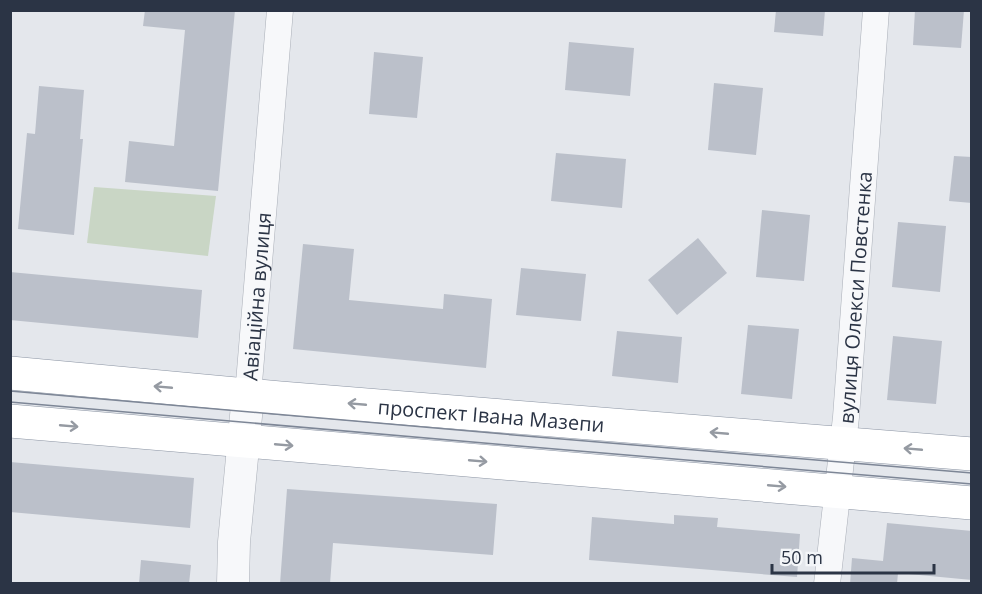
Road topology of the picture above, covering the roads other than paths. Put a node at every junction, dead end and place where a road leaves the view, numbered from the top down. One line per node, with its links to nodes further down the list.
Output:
1 (280, 10): 4 (street, Авіаційна вулиця)
2 (876, 10): 7 (street, вулиця Олекси Повстенка)
3 (10, 373): 4 (highway, проспект Івана Мазепи, one-way to 3)
4 (248, 395): 6 (street, Авіаційна вулиця); 7 (highway, проспект Івана Мазепи, one-way to 4)
5 (10, 421): 6 (highway, one-way to 6)
6 (244, 441): 9 (highway, one-way to 9); 11 (street, Авіаційна вулиця)
7 (842, 443): 8 (highway, проспект Івана Мазепи, one-way to 7); 9 (street, вулиця Олекси Повстенка)
8 (972, 454)
9 (837, 490): 10 (highway); 12 (street, вулиця Олекси Повстенка)
10 (972, 503)
11 (233, 584)
12 (827, 584)

